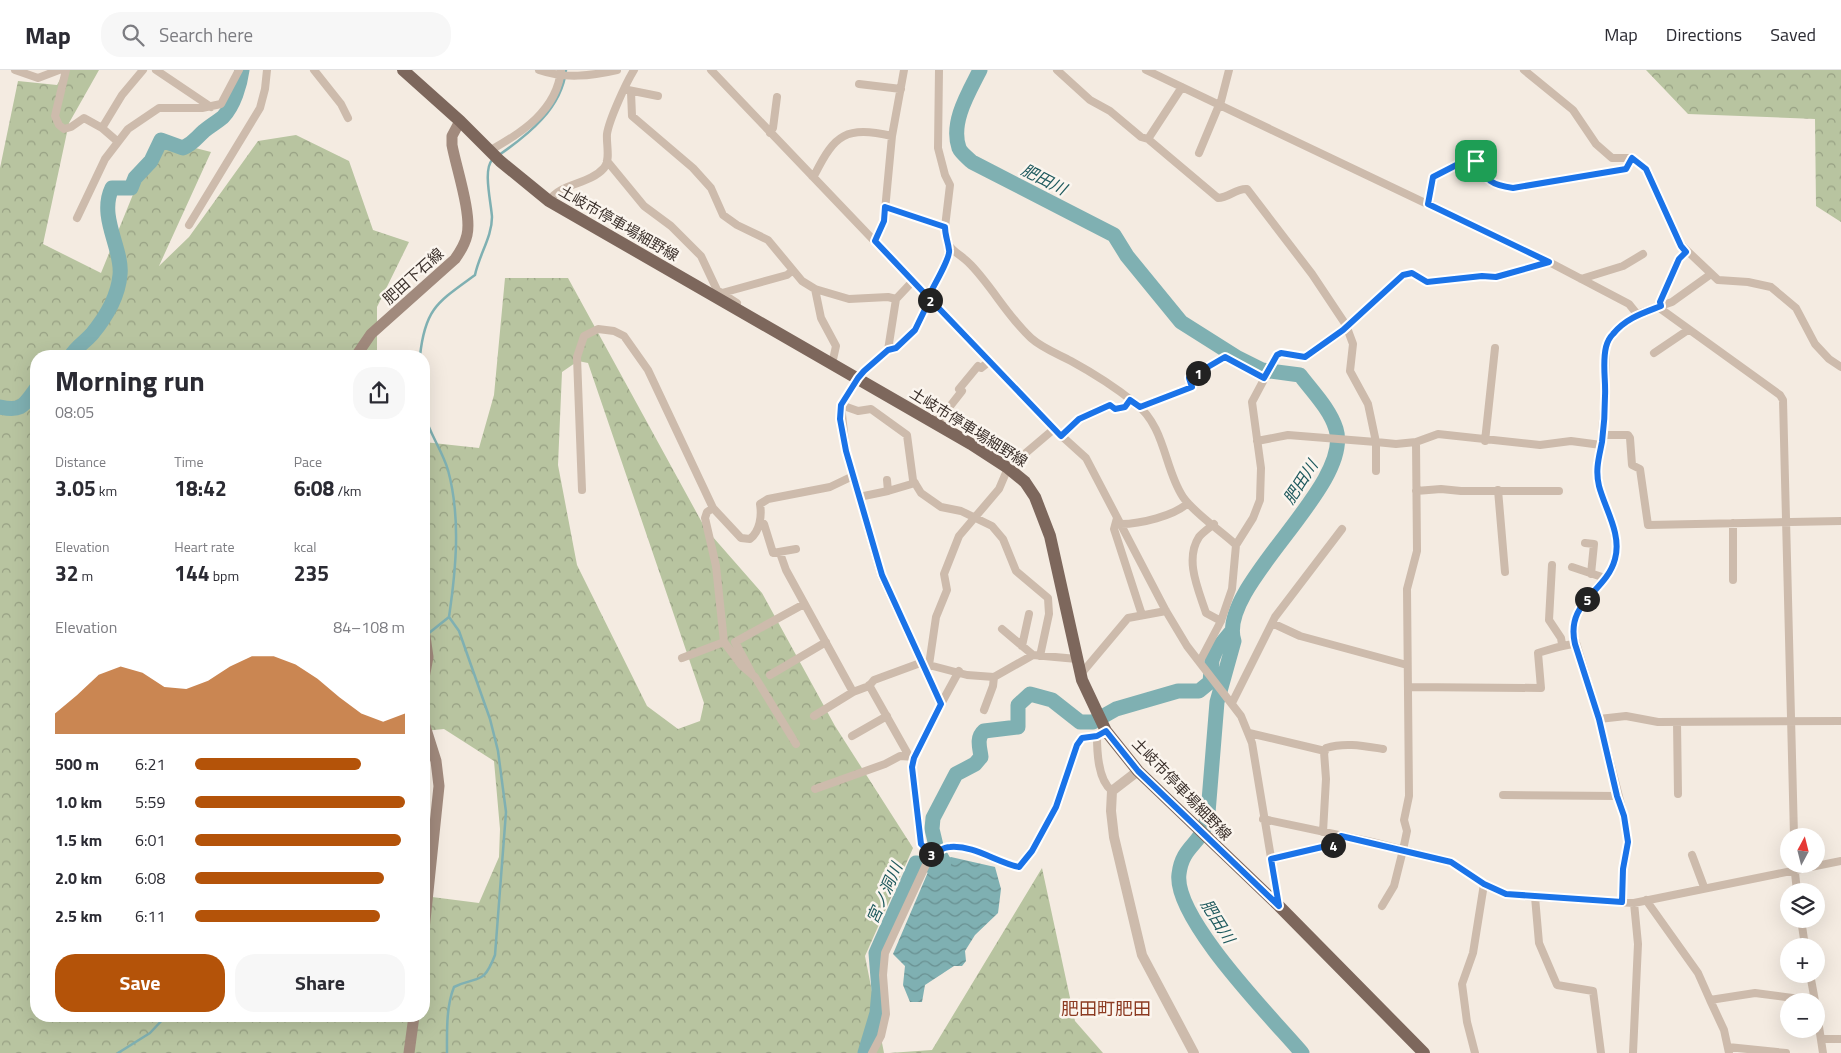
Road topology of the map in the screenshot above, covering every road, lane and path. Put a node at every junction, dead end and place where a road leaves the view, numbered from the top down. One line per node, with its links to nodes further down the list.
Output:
1 (15, 70): 2 (street)
2 (60, 70)
3 (66, 70): 31 (street)
4 (143, 70): 31 (street)
5 (156, 70): 28 (street)
6 (239, 70): 28 (street)
7 (267, 70): 45 (street)
8 (314, 70): 29 (street)
9 (403, 70): 30 (main road, 土岐市停車場細野線)
10 (539, 70): 20 (street)
11 (617, 70): 20 (street)
12 (712, 70): 32 (street)
13 (904, 70): 23 (street)
14 (939, 70): 46 (street)
15 (1057, 70): 34 (street)
16 (1146, 70): 22 (street)
17 (1229, 70): 27 (street)
18 (1524, 70): 38 (street)
19 (630, 72): 24 (street)
20 (564, 73): 37 (street)
21 (859, 84): 23 (street)
22 (1182, 87): 27 (street); 34 (street)
23 (901, 89): 33 (street)
24 (628, 90): 25 (street); 39 (street); 52 (street)
25 (658, 96)
26 (777, 97): 32 (street)
27 (1219, 105): 36 (street); 42 (street)
28 (211, 107): 35 (street)
29 (348, 118)
30 (460, 120): 37 (main road, 土岐市停車場細野線); 66 (main road, 肥田下石線)
31 (102, 128): 35 (street)
32 (770, 132): 40 (street)
33 (892, 136): 40 (street); 43 (street)
34 (1148, 139): 63 (street)
35 (117, 141): 44 (street)
36 (1199, 153)
37 (494, 155): 41 (main road, 土岐市停車場細野線)
38 (1632, 158): 42 (street); 49 (street)
39 (607, 161): 41 (street); 57 (street)
40 (812, 176): 47 (street)
41 (548, 201): 62 (main road, 土岐市停車場細野線)
42 (1428, 204): 51 (street)
43 (885, 207): 46 (street); 47 (street)
44 (77, 218)
45 (189, 225)
46 (945, 227): 48 (street)
47 (875, 241): 55 (street)
48 (948, 242): 58 (street); 74 (street)
49 (1686, 252): 53 (street); 60 (street)
50 (1643, 254): 54 (street)
51 (1549, 262): 54 (street); 63 (street)
52 (792, 271): 56 (street); 57 (street)
53 (1711, 274): 60 (street); 71 (street)
54 (1581, 279): 61 (street)
55 (912, 282): 58 (street); 59 (street)
56 (815, 289): 59 (street); 70 (street)
57 (722, 293): 62 (street)
58 (929, 298): 67 (street); 69 (street)
59 (896, 299): 67 (street)
60 (1660, 307): 61 (street); 64 (street)
61 (1636, 314): 79 (street)
62 (750, 318): 70 (main road, 土岐市停車場細野線)
63 (1346, 326): 72 (street); 83 (street)
64 (1688, 330): 68 (street); 103 (street)
65 (1495, 348): 81 (street)
66 (360, 350)
67 (888, 350): 73 (street)
68 (1654, 353)
69 (990, 361): 77 (street); 78 (street)
70 (832, 364): 73 (main road, 土岐市停車場細野線)
71 (1841, 368)
72 (1264, 377): 76 (street); 82 (street)
73 (858, 378): 75 (street); 77 (main road, 土岐市停車場細野線)
74 (1130, 400): 76 (street); 80 (street)
75 (841, 405): 88 (street); 90 (street)
76 (1140, 407): 97 (street)
77 (932, 421): 86 (main road, 土岐市停車場細野線)
78 (1054, 429): 80 (street); 86 (street)
79 (1602, 435): 85 (street); 104 (street)
80 (1061, 436): 101 (street)
81 (1485, 440): 84 (street); 85 (street)
82 (1257, 441): 83 (street); 108 (street)
83 (1376, 442): 84 (street); 87 (street)
84 (1416, 442): 92 (street)
85 (1601, 445): 115 (street)
86 (1008, 468): 99 (street); 131 (main road, 土岐市停車場細野線)
87 (1376, 471)
88 (853, 476): 96 (street); 100 (street)
89 (887, 480): 94 (street)
90 (914, 483): 94 (street); 99 (street)
91 (582, 490): 98 (street)
92 (1416, 490): 93 (street); 134 (street)
93 (1498, 490): 95 (street); 113 (street)
94 (888, 491): 96 (street)
95 (1559, 491)
96 (859, 497): 133 (street)
97 (1188, 503): 101 (street); 105 (street)
98 (713, 508): 100 (street); 124 (street)
99 (974, 518): 129 (street); 133 (street)
100 (760, 521): 110 (street)
101 (1119, 521): 118 (street); 120 (street)
102 (1841, 521): 103 (street)
103 (1787, 522): 104 (street); 150 (street)
104 (1733, 523): 116 (street)
105 (1214, 524): 108 (street); 121 (street)
106 (1342, 528): 122 (street)
107 (1585, 543): 114 (street)
108 (1236, 545): 121 (street)
109 (796, 549): 110 (street)
110 (780, 553): 117 (street)
111 (1552, 565): 126 (street)
112 (1572, 566): 114 (street)
113 (1505, 572)
114 (1590, 574): 115 (street)
115 (1605, 578): 127 (street)
116 (1733, 580)
117 (804, 604): 125 (street); 136 (street)
118 (1166, 611): 120 (street); 132 (street)
119 (1029, 614): 128 (street)
120 (1142, 615): 137 (street)
121 (1221, 621): 132 (street)
122 (1272, 623): 134 (street); 143 (street)
123 (1002, 629): 128 (street)
124 (724, 642): 130 (street); 136 (street)
125 (826, 642): 138 (street); 142 (street)
126 (1562, 644): 127 (street); 141 (street)
127 (1575, 644): 148 (street)
128 (1022, 646): 129 (street)
129 (1036, 655): 131 (street); 139 (street)
130 (682, 658)
131 (1077, 659): 137 (main road, 土岐市停車場細野線)
132 (1200, 661): 143 (street)
133 (925, 663): 135 (street); 140 (street); 144 (street)
134 (1407, 665): 141 (street)
135 (959, 671): 139 (street); 144 (street)
136 (751, 674): 156 (street)
137 (1080, 674): 153 (main road, 土岐市停車場細野線)
138 (770, 675)
139 (994, 677): 145 (street)
140 (869, 685): 142 (street); 147 (street)
141 (1408, 687): 170 (street)
142 (853, 692): 146 (street)
143 (1232, 703): 152 (street)
144 (941, 704): 159 (street)
145 (984, 710)
146 (814, 716)
147 (886, 716): 154 (street); 159 (street)
148 (1599, 719): 149 (street); 165 (street)
149 (1677, 722): 150 (street); 163 (street)
150 (1792, 722): 151 (street); 167 (street)
151 (1841, 722)
152 (1249, 733): 158 (street); 166 (street)
153 (1102, 734): 160 (main road, 土岐市停車場細野線); 162 (street); 171 (street)
154 (852, 736)
155 (430, 742): 177 (main road)
156 (796, 744)
157 (1383, 749): 158 (street)
158 (1325, 751): 168 (street)
159 (912, 756): 161 (street); 171 (street)
160 (1138, 771): 162 (street); 184 (main road, 土岐市停車場細野線)
161 (815, 789)
162 (1112, 792): 194 (street)
163 (1678, 794)
164 (1503, 795): 165 (street)
165 (1617, 796): 182 (street)
166 (1264, 819): 168 (street); 173 (street)
167 (1794, 828)
168 (1323, 832): 169 (street)
169 (1341, 836): 170 (street); 173 (street)
170 (1403, 850): 178 (street); 185 (street)
171 (931, 854): 193 (street)
172 (1692, 855): 179 (street)
173 (1271, 859): 184 (street)
174 (1841, 861): 175 (street)
175 (1825, 863)
176 (1780, 870): 179 (street)
177 (430, 872)
178 (1484, 884): 180 (street); 196 (street)
179 (1704, 888): 181 (street)
180 (1535, 897): 182 (street); 197 (street)
181 (1646, 900): 183 (street); 187 (street)
182 (1622, 902): 183 (street)
183 (1634, 902): 198 (street)
184 (1279, 906): 195 (main road, 土岐市停車場細野線)
185 (1382, 906)
186 (1780, 996): 187 (street)
187 (1710, 1000): 191 (street)
188 (413, 1022): 192 (main road)
189 (1822, 1039): 190 (street); 200 (street)
190 (1841, 1039)
191 (1729, 1050): 199 (street)
192 (409, 1053)
193 (872, 1053)
194 (1194, 1053)
195 (1424, 1053)
196 (1475, 1053)
197 (1601, 1053)
198 (1633, 1053)
199 (1786, 1053)
200 (1823, 1053)

